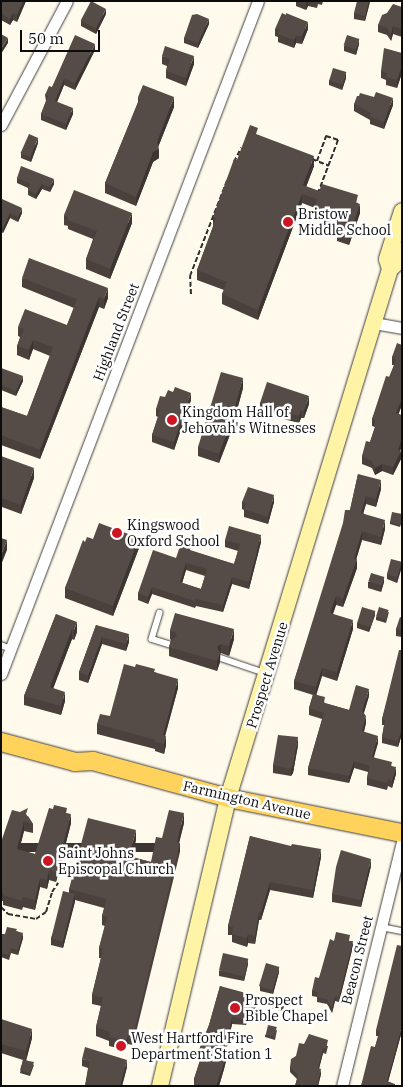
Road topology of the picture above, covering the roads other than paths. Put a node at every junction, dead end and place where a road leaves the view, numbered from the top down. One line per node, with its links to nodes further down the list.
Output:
1 (67, 1): 3 (street)
2 (258, 1): 11 (street, Highland Street)
3 (1, 125)
4 (402, 211): 6 (main road, Prospect Avenue)
5 (402, 250): 6 (main road, Prospect Avenue)
6 (390, 269): 7 (main road, Prospect Avenue)
7 (374, 323): 8 (street); 14 (main road, Prospect Avenue)
8 (402, 328)
9 (160, 613): 10 (lane)
10 (172, 645)
11 (6, 647): 13 (street, Highland Street)
12 (221, 658): 14 (lane)
13 (1, 674)
14 (267, 674): 18 (main road, Prospect Avenue)
15 (1, 730): 17 (main road, Farmington Avenue)
16 (1, 742): 17 (main road, Farmington Avenue)
17 (93, 761): 18 (main road, Farmington Avenue)
18 (228, 798): 19 (main road, Farmington Avenue); 23 (main road, Prospect Avenue)
19 (402, 833)
20 (402, 842): 21 (street, Beacon Street)
21 (381, 927): 22 (lane); 24 (street, Beacon Street)
22 (402, 931)
23 (160, 1086)
24 (342, 1086)

